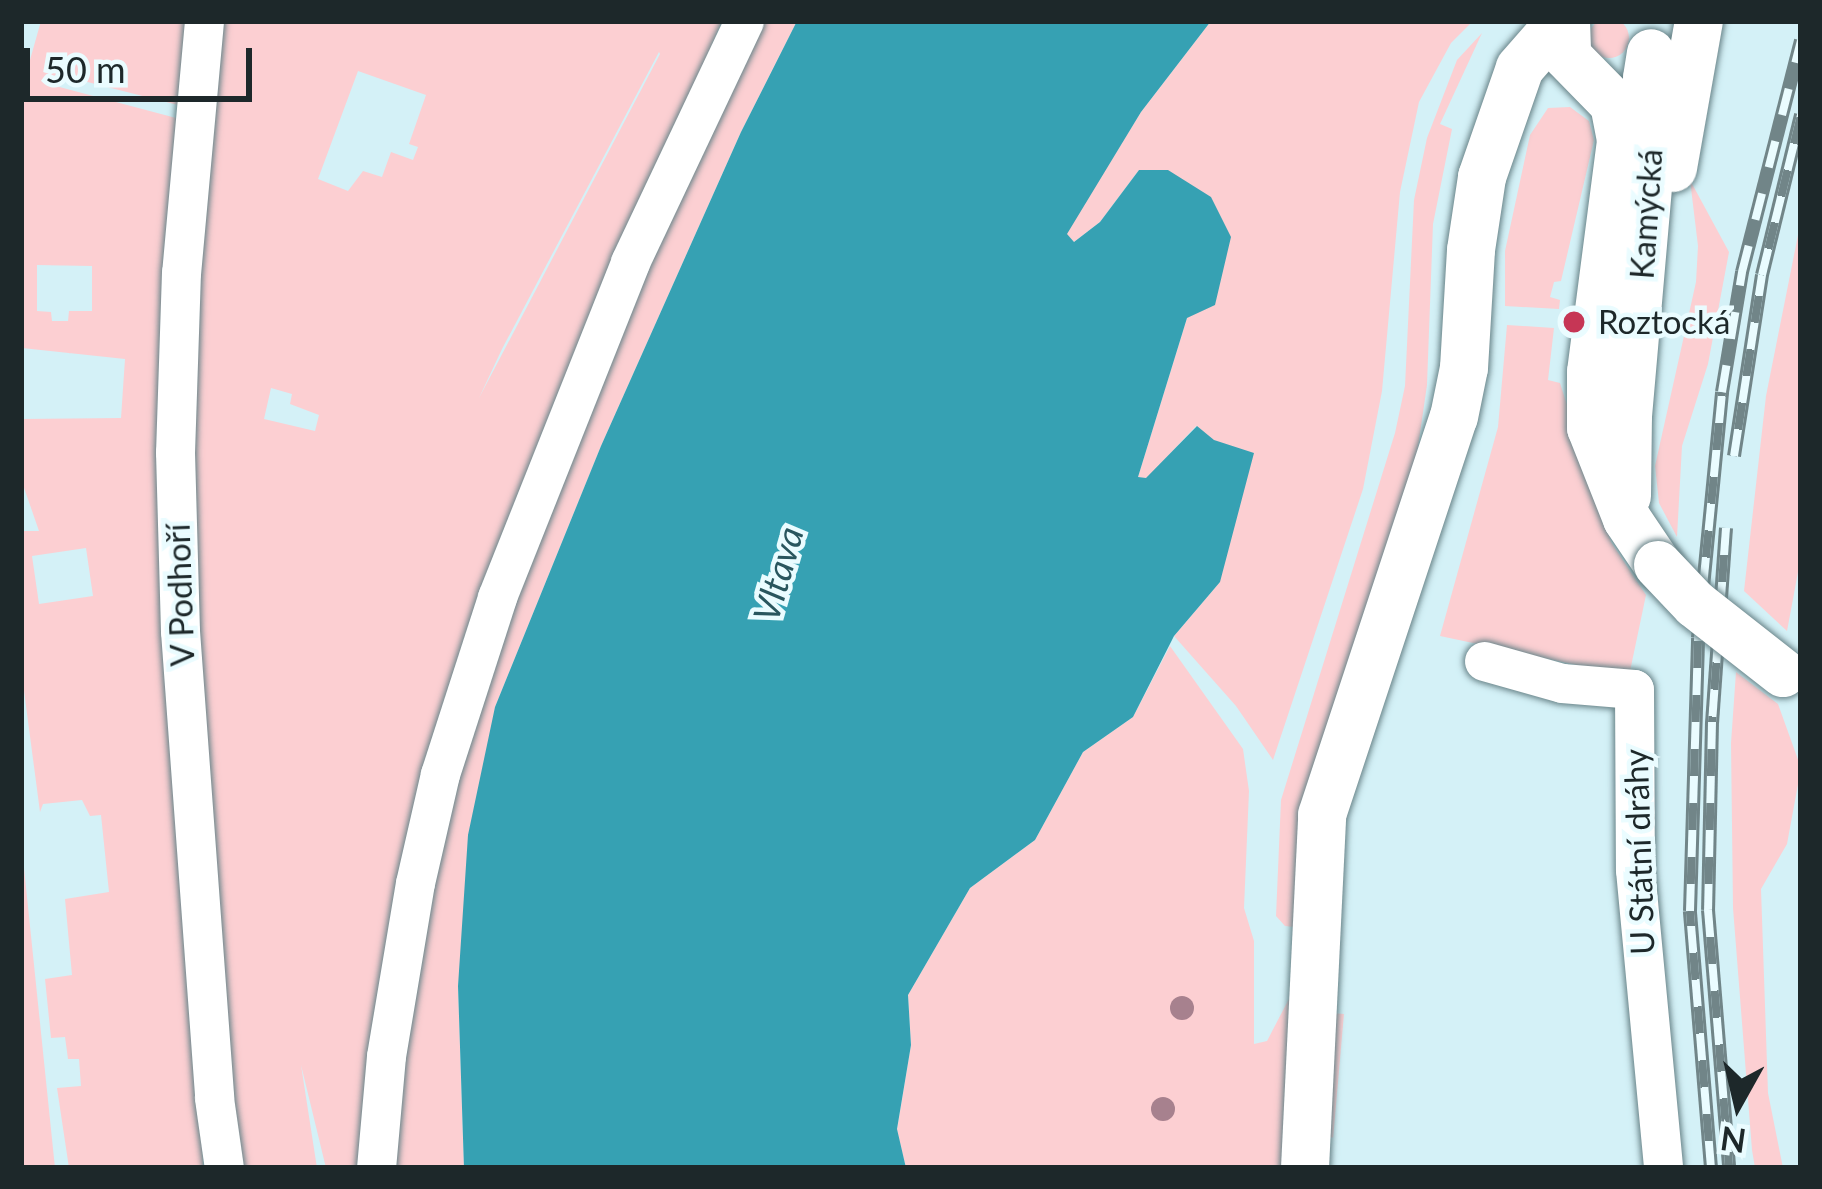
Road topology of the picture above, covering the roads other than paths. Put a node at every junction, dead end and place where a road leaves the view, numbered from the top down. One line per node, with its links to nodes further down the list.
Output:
1 (204, 21): 14 (street, V Podhoří)
2 (744, 21): 15 (street)
3 (1519, 21): 9 (main road)
4 (1563, 21): 7 (main road, Kamýcká); 8 (main road)
5 (1699, 21): 10 (main road)
6 (1652, 33): 7 (main road, Kamýcká); 10 (main road, Kamýcká)
7 (1587, 78): 8 (main road); 11 (main road, Kamýcká)
8 (1501, 119): 9 (main road)
9 (1471, 250): 16 (main road)
10 (1631, 378): 11 (main road, Kamýcká)
11 (1628, 519): 13 (main road, Kamýcká, bridge)
12 (1484, 661): 17 (street, U Státní dráhy)
13 (1792, 680)
14 (224, 1168)
15 (376, 1168)
16 (1305, 1168)
17 (1663, 1168)

